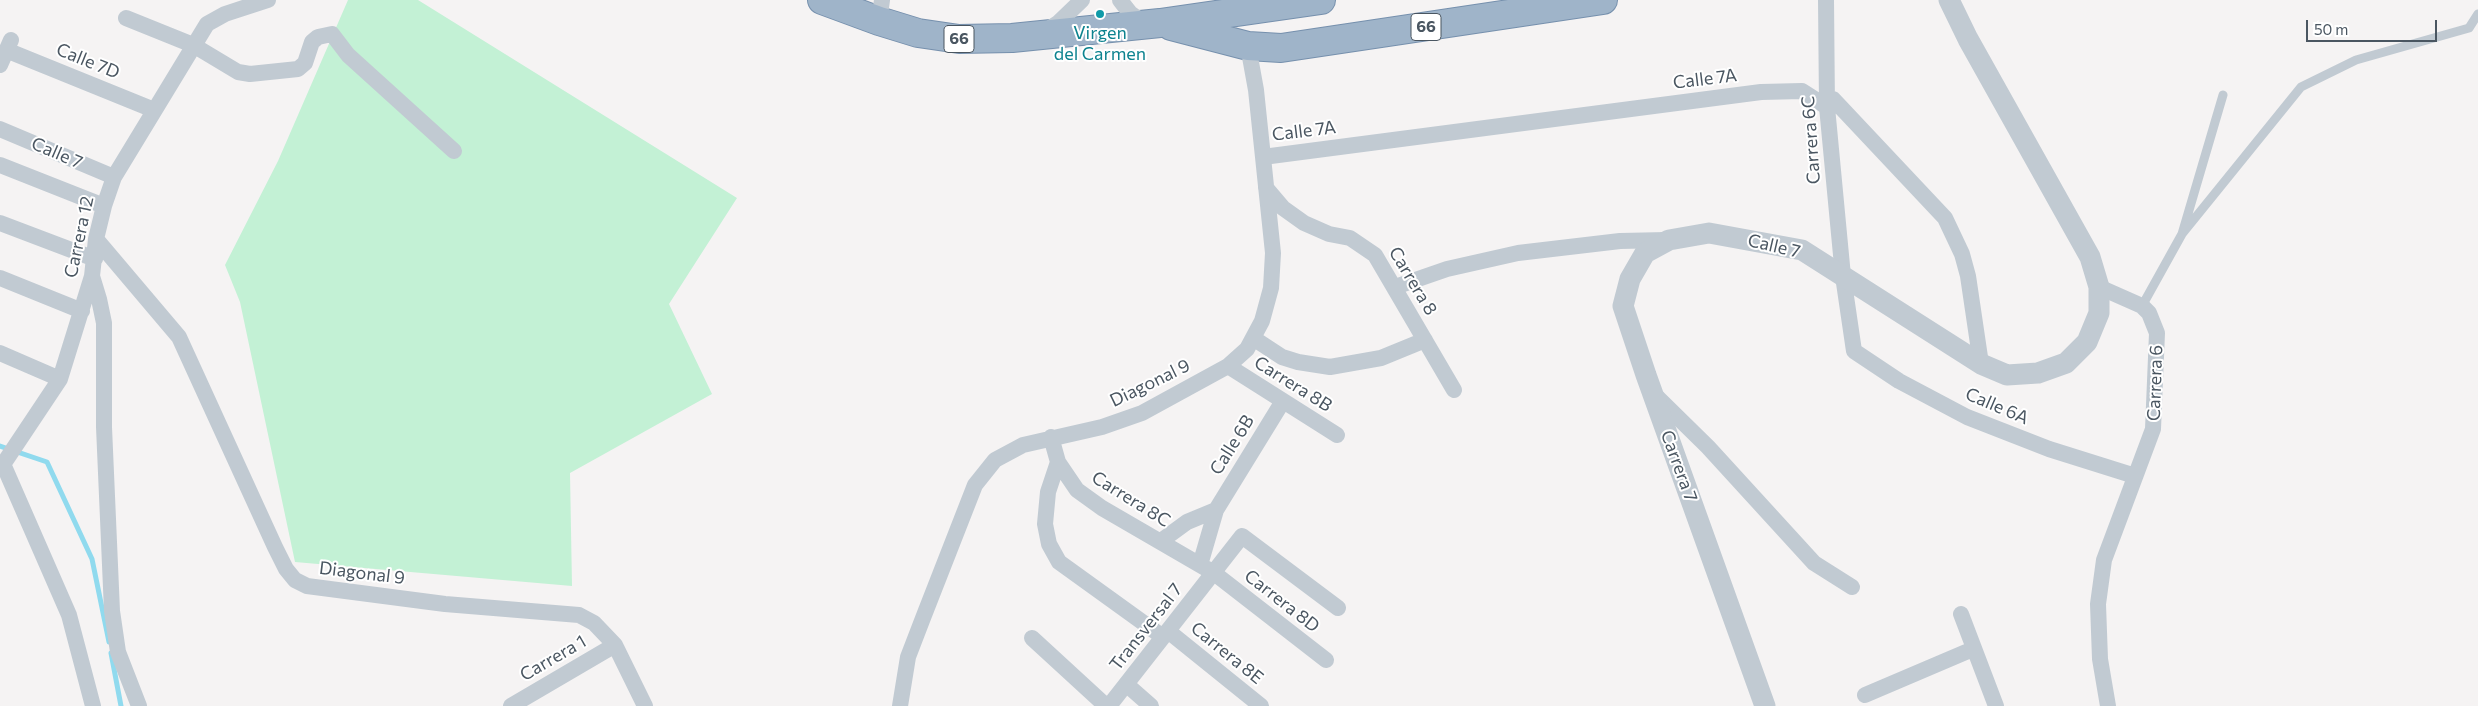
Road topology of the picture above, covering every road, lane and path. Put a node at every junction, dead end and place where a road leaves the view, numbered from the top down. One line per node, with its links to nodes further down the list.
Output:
1 (268, 0): 14 (street, Carrera 12)
2 (822, 0): 9 (highway, 66)
3 (1082, 0): 13 (street)
4 (1120, 0): 12 (street)
5 (1321, 0): 12 (highway, 66)
6 (1603, 0): 15 (highway, 66)
7 (1826, 0): 18 (street, Carrera 6C)
8 (1949, 0): 36 (street)
9 (880, 11): 13 (highway, 66)
10 (2478, 14): 28 (lane)
11 (126, 18): 14 (street)
12 (1154, 24): 13 (highway, 66); 15 (highway, 66)
13 (1041, 35)
14 (193, 45): 19 (street, Carrera 12); 21 (street)
15 (1248, 46): 22 (street, Diagonal 9)
16 (0, 65): 19 (street, Calle 7D)
17 (2223, 95): 28 (lane)
18 (1827, 107): 22 (street, Calle 7A); 33 (street, Carrera 6C); 43 (street, Calle 7A)
19 (154, 110): 24 (street, Carrera 12)
20 (0, 129): 24 (street, Calle 7)
21 (454, 151)
22 (1263, 157): 25 (street, Diagonal 9)
23 (0, 165): 26 (street)
24 (114, 177): 26 (street, Carrera 12)
25 (1266, 188): 35 (street, Carrera 8); 39 (street, Diagonal 9)
26 (104, 206): 29 (street, Carrera 12)
27 (0, 223): 31 (street)
28 (2182, 234): 37 (lane)
29 (96, 239): 31 (street, Carrera 12); 62 (street, Diagonal 9)
30 (1670, 240): 33 (street, Calle 7); 35 (street, Calle 7); 47 (street, Carrera 7)
31 (95, 259): 32 (street, Carrera 12)
32 (92, 276): 38 (street, Carrera 12); 68 (street)
33 (1843, 276): 41 (street, Carrera 6C); 43 (street, Calle 7)
34 (0, 278): 38 (street)
35 (1395, 287): 40 (street, Carrera 8)
36 (2099, 287): 37 (street); 43 (street, Calle 7)
37 (2142, 306): 53 (street, Carrera 6)
38 (82, 311): 45 (street, Carrera 12)
39 (1253, 338): 40 (street); 44 (street, Diagonal 9)
40 (1425, 340): 46 (street, Carrera 8)
41 (1854, 351): 53 (street, Calle 6A)
42 (0, 353): 45 (street)
43 (1981, 364)
44 (1228, 366): 48 (street, Carrera 8B); 50 (street, Diagonal 9)
45 (60, 379): 52 (street, Carrera 12)
46 (1454, 390)
47 (1652, 393): 57 (street); 75 (street, Carrera 7)
48 (1283, 401): 49 (street, Carrera 8B); 54 (street, Calle 6B)
49 (1337, 436)
50 (1051, 438): 51 (street, Carrera 8C); 71 (street, Diagonal 9)
51 (1058, 462): 55 (street, Carrera 8C); 60 (street)
52 (3, 464): 67 (street)
53 (2135, 476): 77 (street, Carrera 6)
54 (1216, 510): 55 (street); 56 (street, Calle 6B)
55 (1161, 541): 56 (street, Carrera 8C)
56 (1207, 569): 58 (street); 60 (street, Transversal 7); 64 (street, Carrera 8D)
57 (1852, 588)
58 (1338, 608)
59 (1961, 614): 63 (street)
60 (1166, 634): 65 (street, Transversal 7); 74 (street, Carrera 8E)
61 (1032, 638): 72 (street)
62 (615, 645): 69 (street, Carrera 1); 70 (street, Diagonal 9)
63 (1973, 649): 66 (street); 76 (street)
64 (1326, 660)
65 (1126, 684): 72 (street, Transversal 7); 73 (street)
66 (1864, 695)
67 (93, 706)
68 (139, 706)
69 (511, 706)
70 (645, 706)
71 (900, 706)
72 (1108, 706)
73 (1151, 706)
74 (1261, 706)
75 (1765, 706)
76 (1995, 706)
77 (2108, 706)

